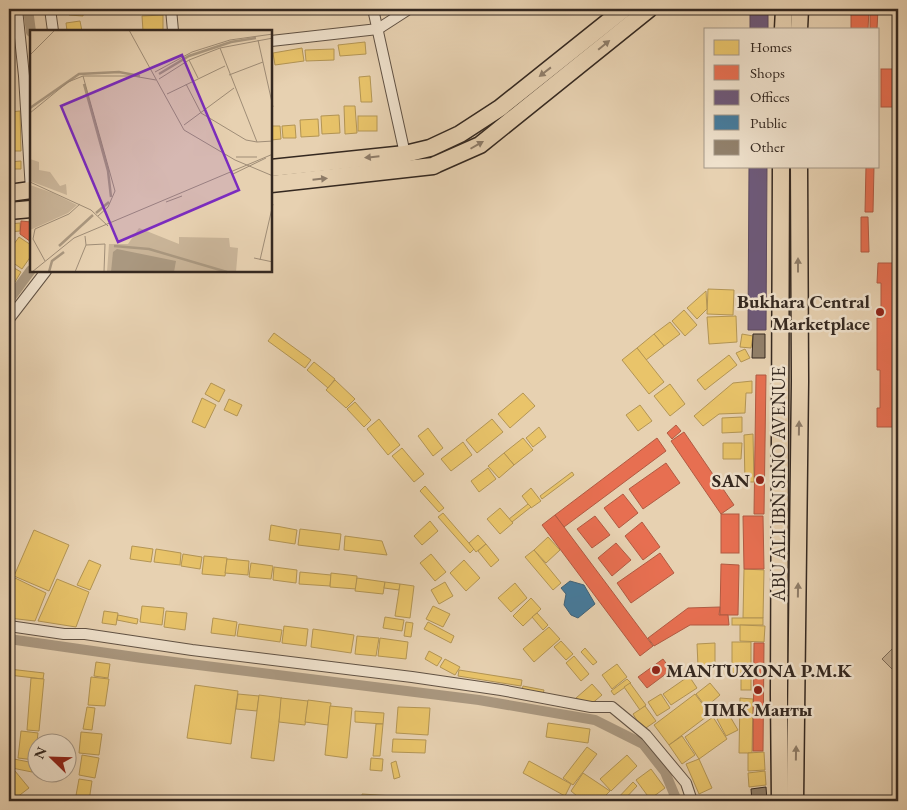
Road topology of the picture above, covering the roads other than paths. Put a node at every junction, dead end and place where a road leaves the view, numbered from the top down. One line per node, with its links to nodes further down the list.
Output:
1 (17, 9): 20 (street)
2 (50, 9): 13 (street)
3 (171, 9): 14 (street)
4 (373, 9): 12 (street)
5 (409, 9): 12 (street)
6 (624, 9): 16 (main road, one-way to 16)
7 (649, 9): 21 (main road, one-way to 7)
8 (784, 9): 10 (main road)
9 (800, 9): 11 (main road)
10 (783, 28)
11 (799, 28)
12 (378, 29): 15 (street); 16 (street)
13 (53, 30)
14 (173, 30)
15 (272, 41)
16 (405, 154): 17 (main road, one-way to 17)
17 (272, 168)
18 (781, 168): 30 (main road, ABU ALI IBN SINO AVENUE)
19 (799, 168): 31 (main road, ABU ALI IBN SINO AVENUE, one-way to 19)
20 (30, 174)
21 (272, 184)
22 (30, 190): 23 (main road)
23 (9, 193)
24 (30, 209): 25 (main road)
25 (9, 211)
26 (45, 272): 27 (street)
27 (9, 319)
28 (9, 626): 29 (street)
29 (692, 801)
30 (780, 801)
31 (795, 801)

